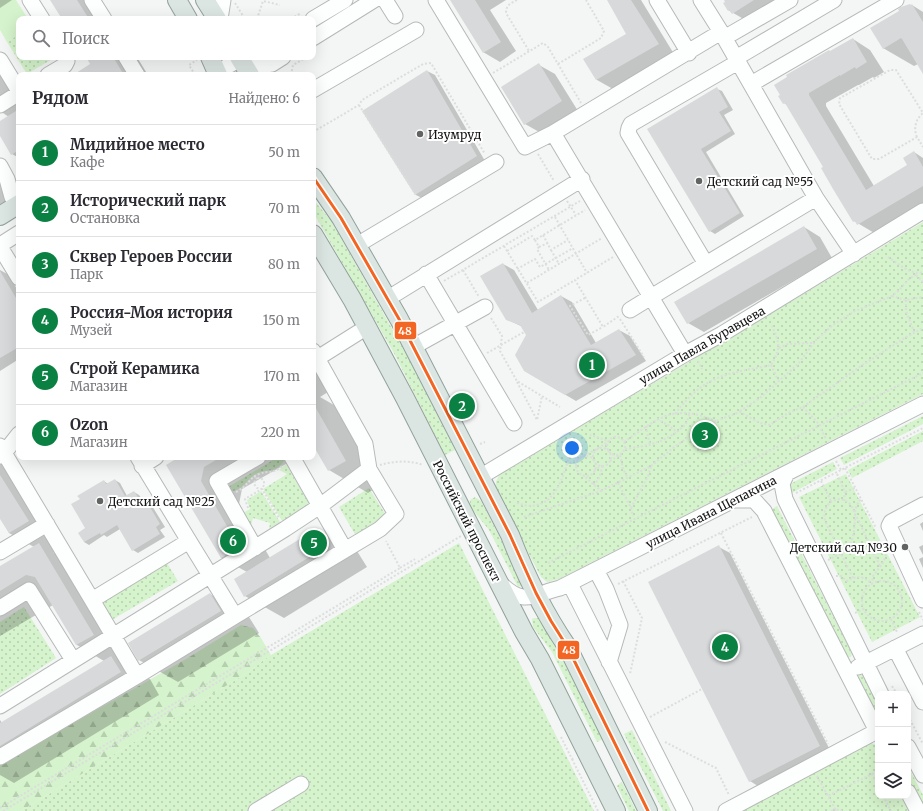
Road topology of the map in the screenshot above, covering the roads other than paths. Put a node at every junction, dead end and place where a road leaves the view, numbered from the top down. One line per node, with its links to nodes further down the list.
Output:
1 (30, 0): 15 (street)
2 (92, 0): 16 (street)
3 (177, 0): 17 (main road)
4 (205, 0): 18 (main road)
5 (223, 0): 19 (street)
6 (345, 0): 21 (street)
7 (374, 0): 24 (street)
8 (385, 0): 20 (street)
9 (436, 0): 39 (street)
10 (657, 0): 25 (street)
11 (701, 0): 23 (street)
12 (790, 0): 23 (street)
13 (834, 0): 30 (street)
14 (896, 0): 34 (street)
15 (40, 16)
16 (102, 16)
17 (186, 16)
18 (214, 16)
19 (220, 16)
20 (395, 16)
21 (316, 17)
22 (416, 30): 36 (street)
23 (723, 35): 25 (street); 30 (street)
24 (316, 36)
25 (689, 53): 39 (street)
26 (0, 60): 35 (street)
27 (68, 60): 32 (street)
28 (128, 60): 33 (street)
29 (278, 60): 31 (street)
30 (737, 60): 34 (street); 54 (street)
31 (230, 65)
32 (53, 72)
33 (135, 72)
34 (751, 84): 44 (street)
35 (16, 87)
36 (316, 88)
37 (16, 94): 38 (street)
38 (0, 105)
39 (553, 133): 42 (street)
40 (490, 161): 51 (street)
41 (7, 175): 45 (street)
42 (582, 179): 56 (street); 57 (street)
43 (316, 181): 51 (main road)
44 (816, 198): 53 (street); 54 (street)
45 (16, 202)
46 (16, 206): 48 (main road)
47 (923, 211): 53 (street, улица Павла Буравцева)
48 (0, 216)
49 (16, 235): 52 (street)
50 (316, 239): 62 (main road, Российский проспект)
51 (357, 245): 58 (main road)
52 (0, 246): 55 (street)
53 (854, 254): 65 (street, улица Павла Буравцева)
54 (706, 264): 57 (street)
55 (16, 273)
56 (430, 281): 58 (street); 61 (street)
57 (651, 297): 60 (street); 65 (street)
58 (387, 298): 63 (main road)
59 (485, 307): 61 (street)
60 (624, 313)
61 (455, 323): 63 (street); 68 (street)
62 (367, 327): 64 (street); 87 (main road, Российский проспект)
63 (413, 347): 76 (main road)
64 (316, 356)
65 (691, 356): 76 (street, улица Павла Буравцева)
66 (316, 360): 74 (street)
67 (923, 404): 75 (street, улица Ивана Щепакина)
68 (514, 423)
69 (16, 437): 70 (street)
70 (1, 452): 80 (street)
71 (253, 460): 82 (street)
72 (288, 460): 79 (street)
73 (140, 461): 81 (street)
74 (369, 469): 79 (street); 83 (street)
75 (787, 473): 77 (street, улица Ивана Щепакина); 100 (street)
76 (480, 477): 89 (main road)
77 (735, 500): 85 (street, улица Ивана Щепакина); 101 (street)
78 (923, 505): 91 (street)
79 (320, 506): 82 (street); 83 (street)
80 (47, 524): 84 (street); 90 (street)
81 (189, 541): 86 (street); 90 (street)
82 (255, 548): 86 (street)
83 (345, 550): 93 (street)
84 (0, 552)
85 (596, 570): 88 (street, улица Ивана Щепакина); 99 (street)
86 (211, 576): 93 (street); 95 (street)
87 (498, 582): 89 (street, улица Ивана Щепакина); 115 (main road, Российский проспект)
88 (565, 586): 89 (street, улица Ивана Щепакина); 96 (street); 99 (street)
89 (538, 596): 96 (main road)
90 (92, 600): 95 (street)
91 (923, 600)
92 (0, 608): 98 (street)
93 (235, 616): 102 (street)
94 (923, 634): 97 (street)
95 (112, 636): 98 (street); 102 (street)
96 (568, 648): 116 (main road)
97 (895, 648): 100 (street); 104 (street)
98 (72, 660): 105 (street)
99 (609, 662): 117 (street)
100 (866, 663): 101 (street); 103 (street)
101 (846, 673): 106 (street)
102 (137, 676): 109 (street)
103 (880, 691)
104 (923, 702)
105 (0, 706)
106 (875, 727)
107 (875, 734): 113 (street)
108 (911, 753): 110 (street)
109 (0, 757)
110 (923, 776)
111 (302, 784): 114 (street)
112 (911, 798): 118 (street)
113 (730, 809)
114 (256, 811)
115 (616, 811)
116 (648, 811)
117 (685, 811)
118 (918, 811)

